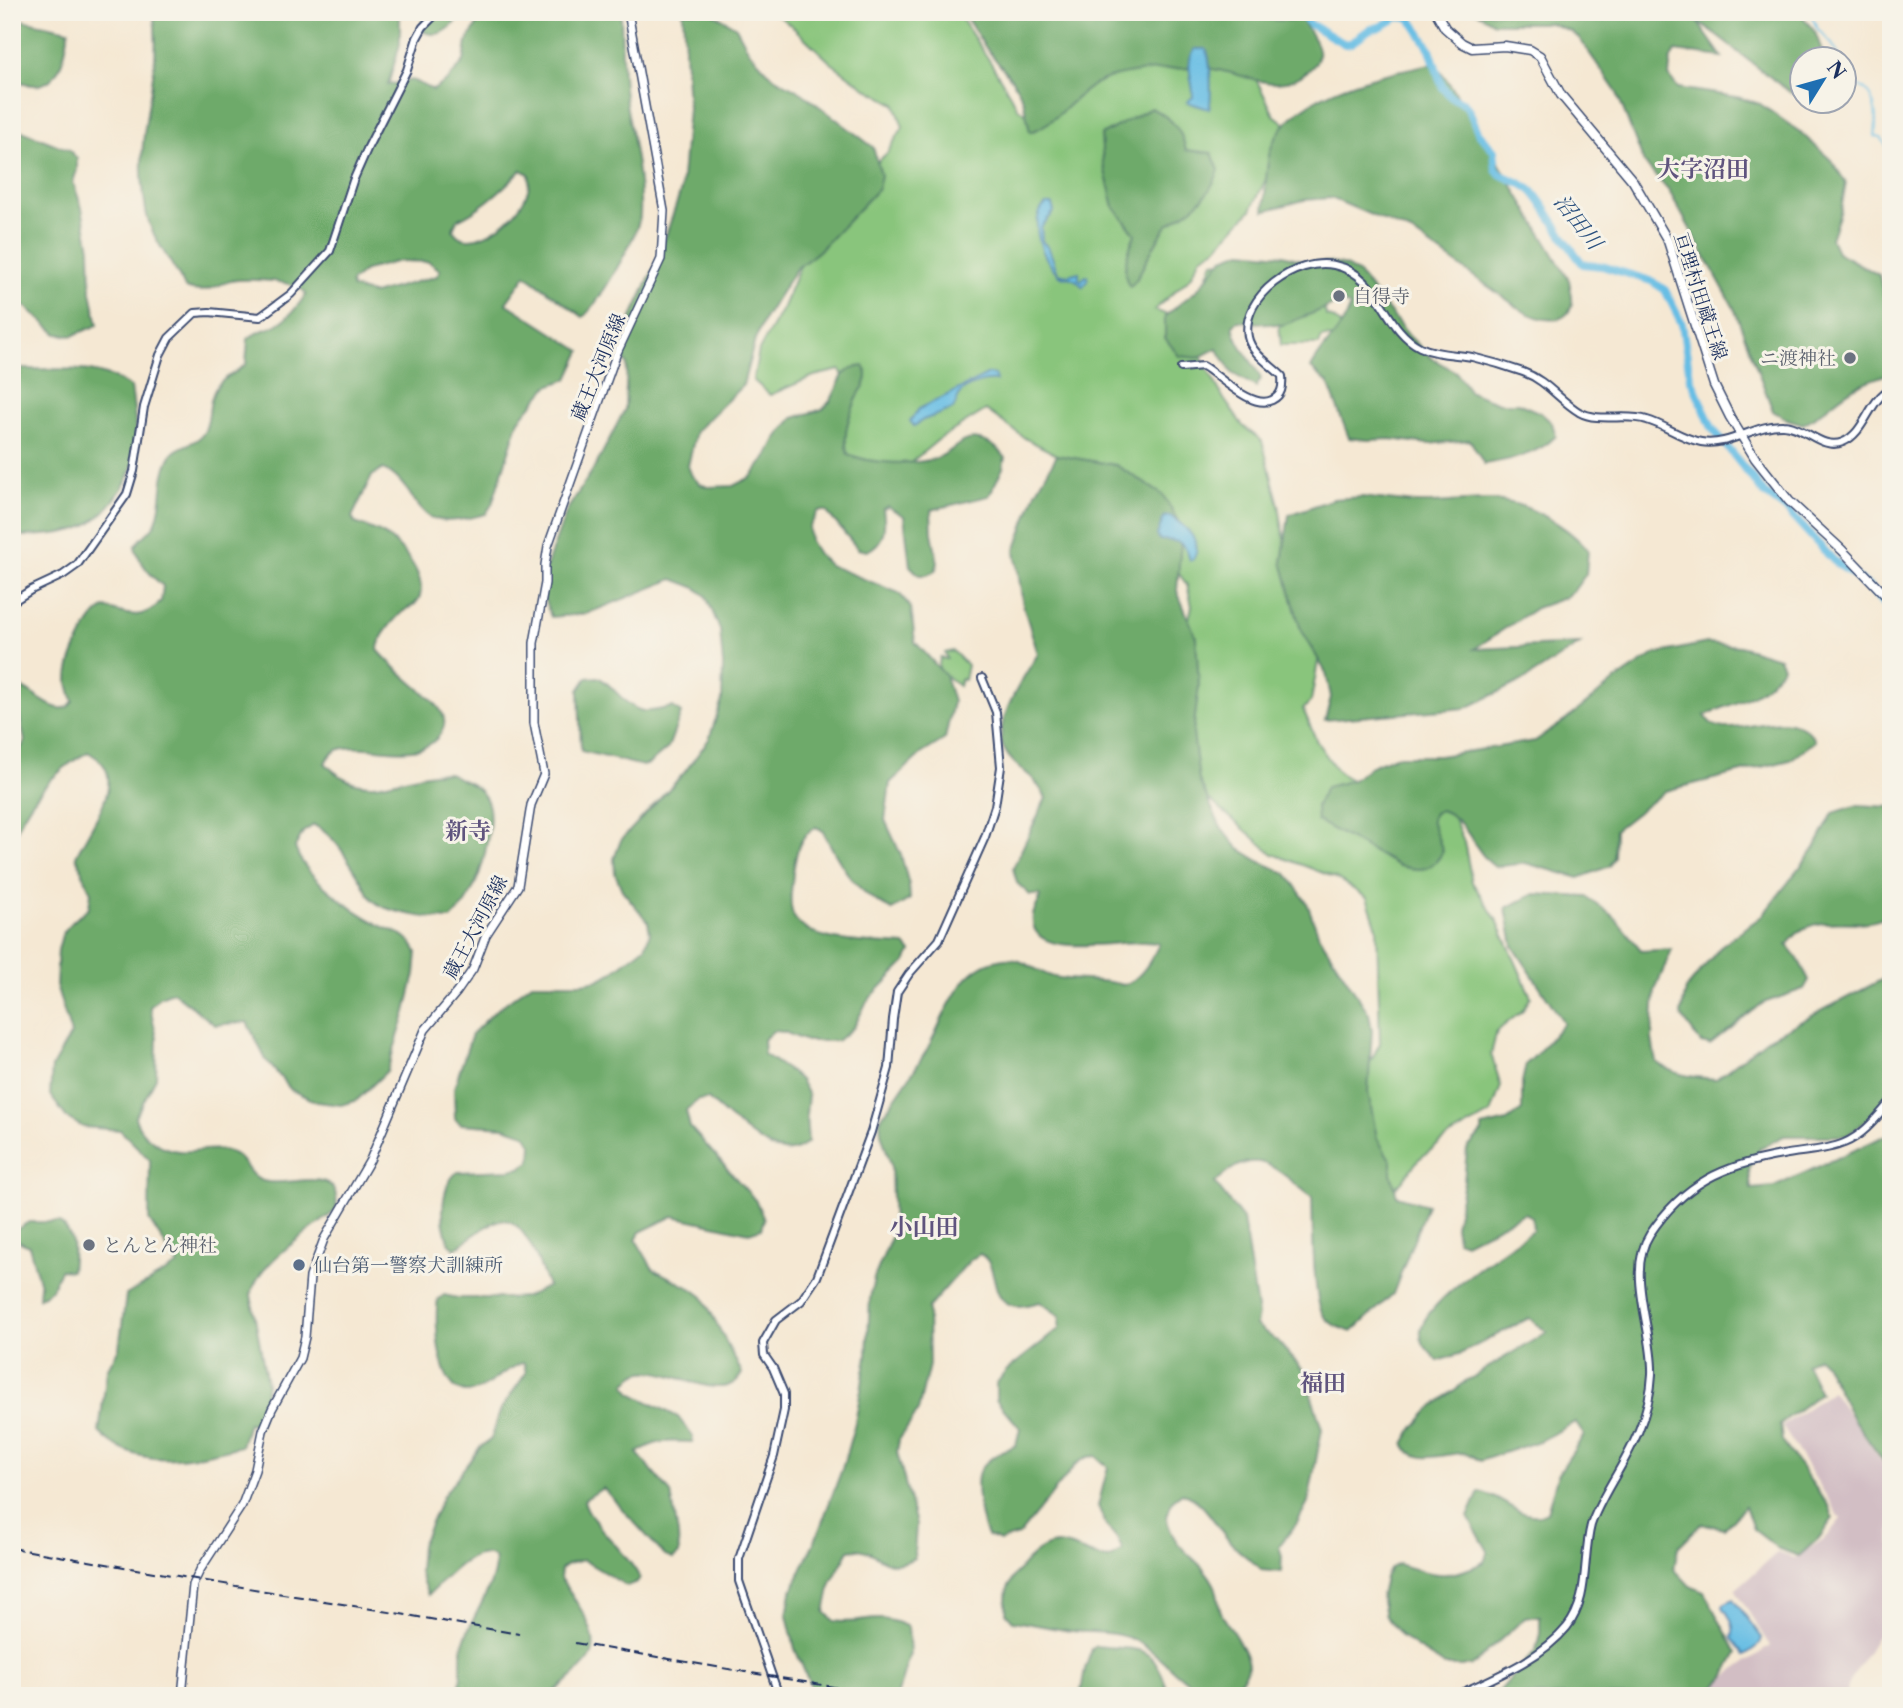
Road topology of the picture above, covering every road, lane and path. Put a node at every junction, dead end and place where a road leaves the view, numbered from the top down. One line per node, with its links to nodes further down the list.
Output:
1 (438, 12): 8 (street)
2 (628, 12): 11 (main road, 蔵王大河原線)
3 (1436, 12): 6 (main road, 亘理村田蔵王線)
4 (1181, 368): 6 (street)
5 (1891, 388): 6 (street)
6 (1740, 435): 7 (main road, 亘理村田蔵王線)
7 (1891, 601)
8 (12, 602)
9 (982, 678): 12 (street)
10 (1891, 1101): 13 (street)
11 (182, 1696)
12 (779, 1696)
13 (1455, 1696)

